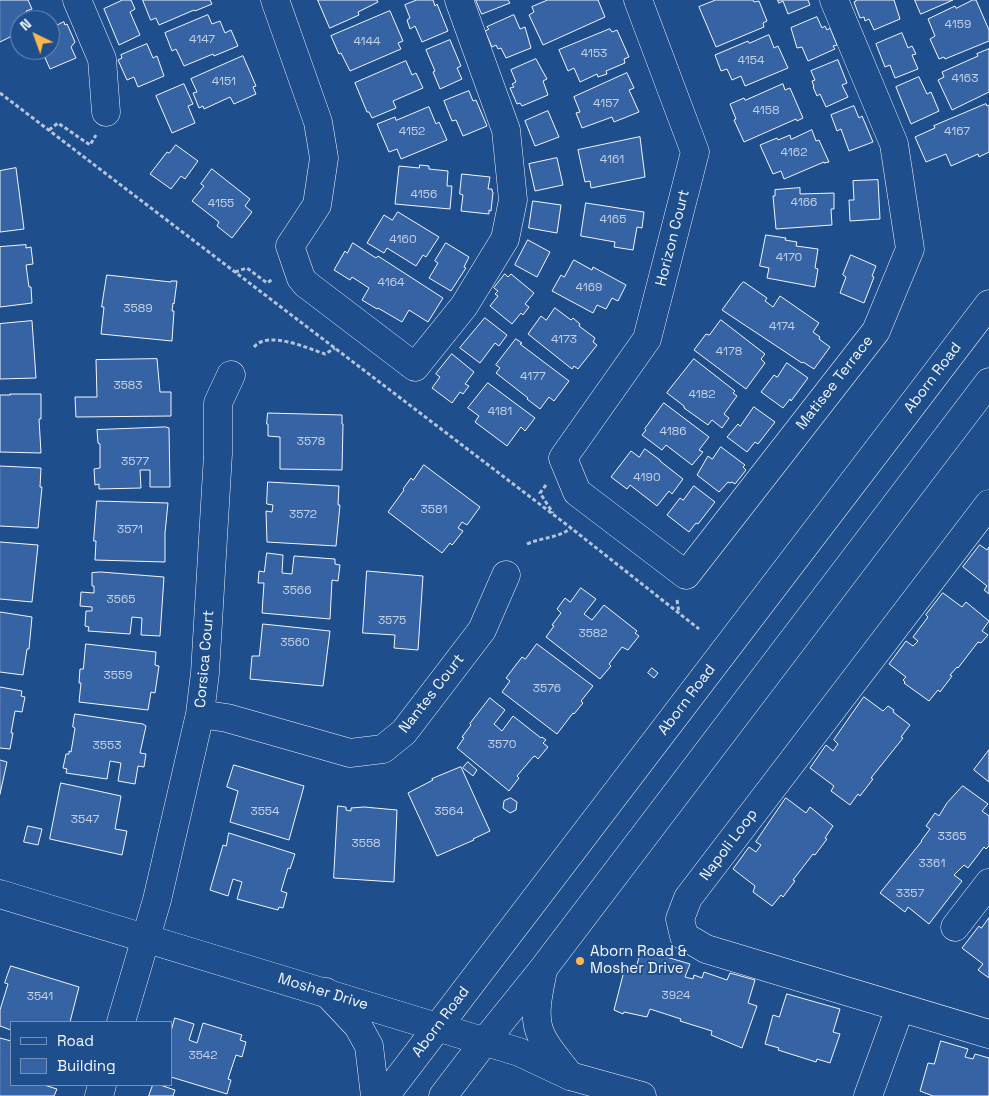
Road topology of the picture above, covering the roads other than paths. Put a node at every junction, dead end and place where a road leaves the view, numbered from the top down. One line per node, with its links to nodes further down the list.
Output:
1 (77, 0): 6 (street)
2 (275, 0): 3 (street)
3 (459, 0)
4 (638, 0): 10 (street, Horizon Court)
5 (834, 0): 10 (street, Matisee Terrace)
6 (106, 112)
7 (989, 304): 22 (street, Aborn Road)
8 (231, 376): 13 (street, Corsica Court)
9 (989, 382): 18 (street)
10 (563, 458)
11 (989, 504): 20 (street, Napoli Loop)
12 (506, 575): 13 (street, Nantes Court)
13 (200, 714): 17 (street, Corsica Court)
14 (989, 884): 16 (street)
15 (0, 894): 17 (street, Mosher Drive)
16 (955, 928)
17 (146, 939): 19 (street, Mosher Drive); 21 (street, Corsica Court)
18 (544, 969): 24 (street); 25 (street)
19 (326, 992): 22 (street, Mosher Drive); 26 (street)
20 (900, 1008): 23 (street, Napoli Loop); 30 (street)
21 (121, 1021)
22 (437, 1028): 24 (street, Mosher Drive); 27 (street, Aborn Road)
23 (989, 1034)
24 (484, 1042): 25 (street, Mosher Drive); 28 (street)
25 (570, 1076): 29 (street, Mosher Drive)
26 (376, 1096)
27 (385, 1096)
28 (443, 1096)
29 (642, 1096)
30 (868, 1096)

